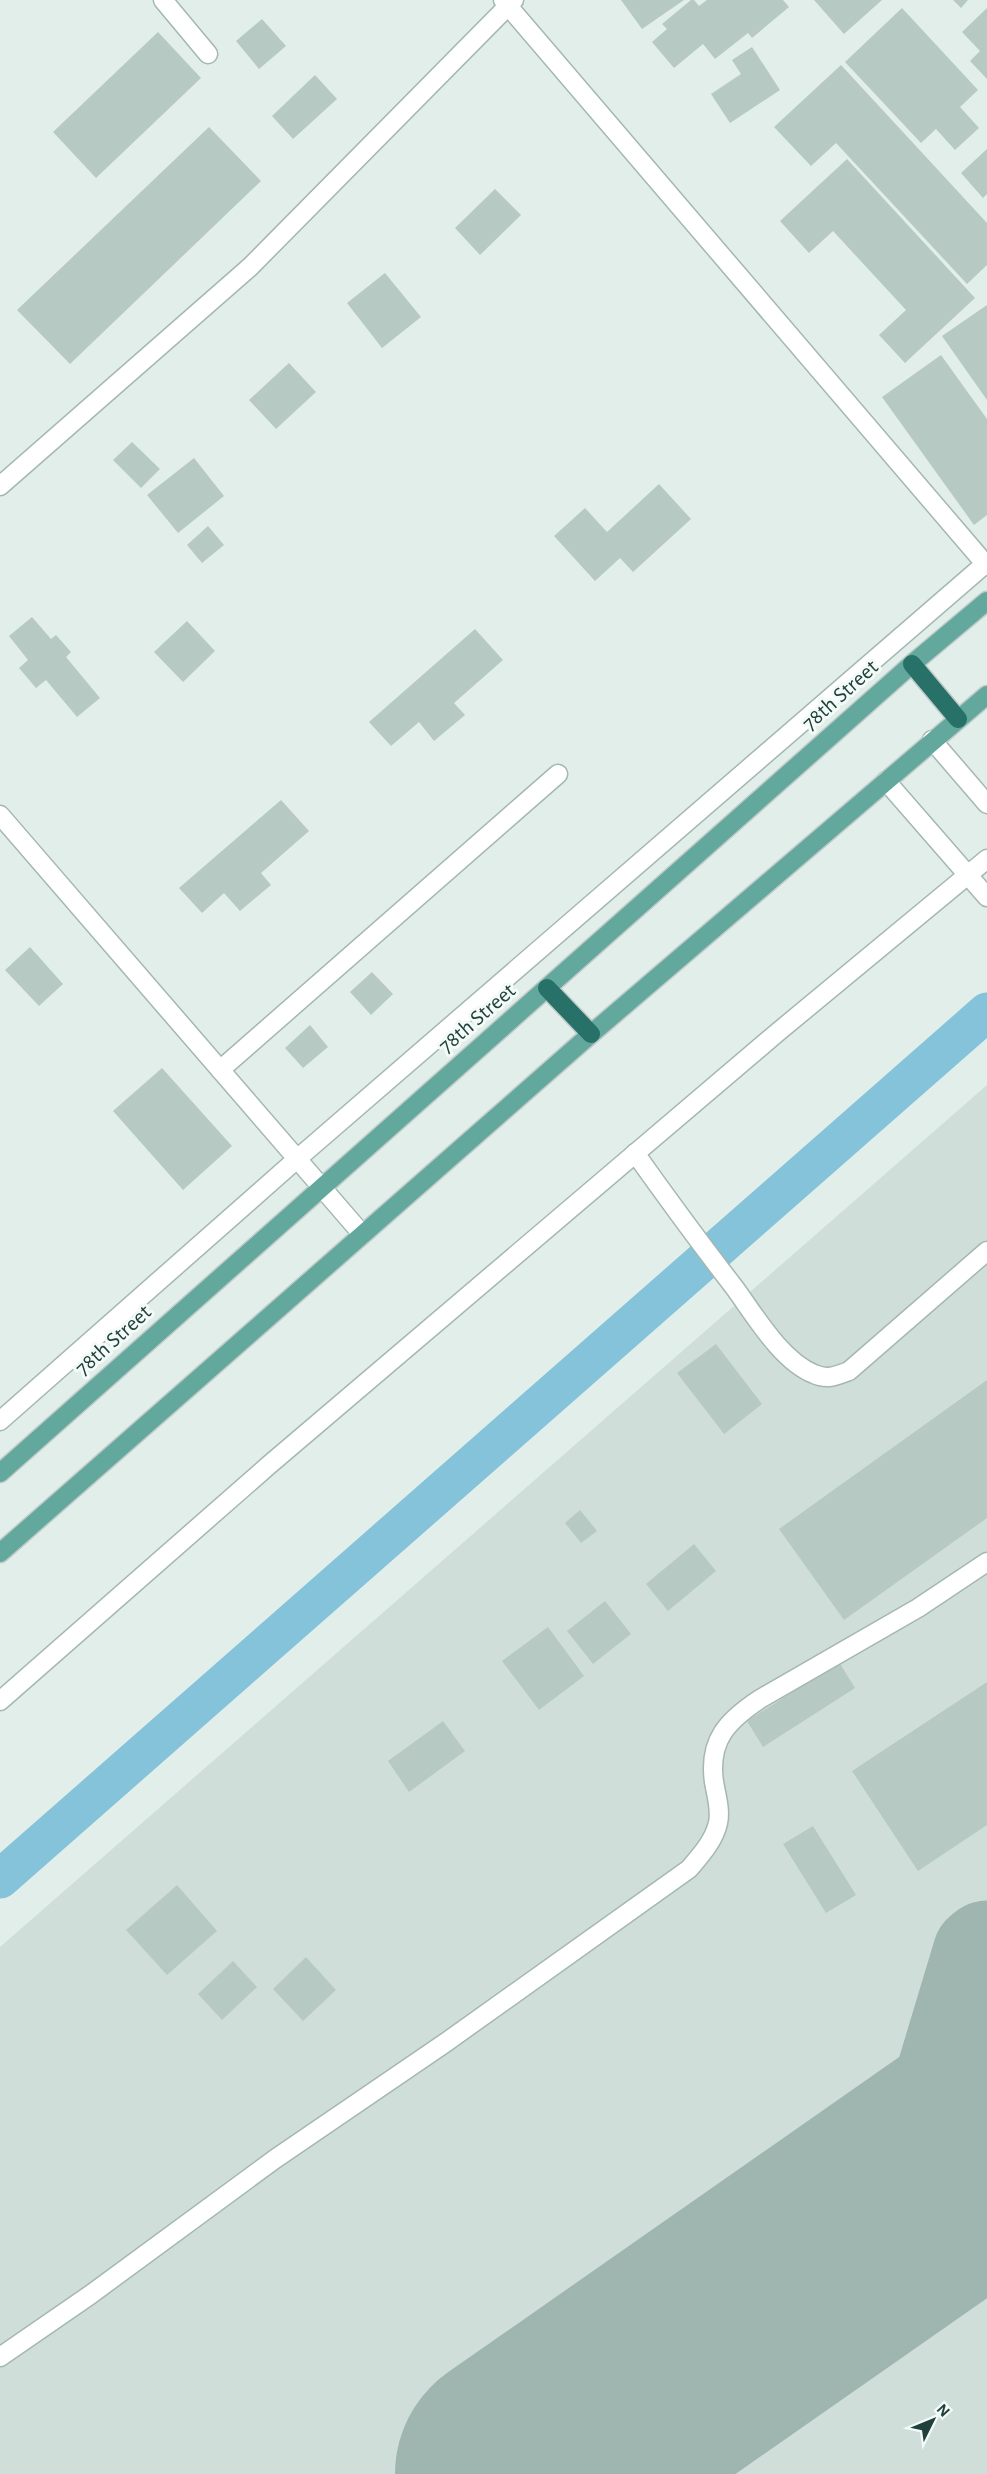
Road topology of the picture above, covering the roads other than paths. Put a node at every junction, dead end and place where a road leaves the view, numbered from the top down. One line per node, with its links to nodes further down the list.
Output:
1 (163, 0): 3 (street)
2 (508, 2): 4 (street); 5 (street)
3 (208, 54)
4 (0, 486)
5 (986, 565): 22 (street)
6 (987, 600): 7 (main road, 78th Street)
7 (912, 664): 9 (highway); 18 (main road, 78th Street)
8 (987, 694): 9 (main road)
9 (958, 719): 10 (main road)
10 (932, 740): 12 (main road); 13 (street)
11 (558, 774): 20 (street)
12 (886, 781): 16 (street); 19 (main road)
13 (987, 804)
14 (0, 815): 20 (street)
15 (987, 860): 16 (street)
16 (968, 875): 17 (street); 21 (street)
17 (987, 897)
18 (547, 988): 19 (highway); 23 (main road, 78th Street)
19 (591, 1034): 24 (main road)
20 (220, 1070): 22 (street)
21 (635, 1153): 25 (street); 30 (street)
22 (297, 1159): 23 (street); 26 (street)
23 (321, 1187): 24 (street); 27 (main road, 78th Street)
24 (362, 1234): 28 (main road)
25 (987, 1251)
26 (0, 1420)
27 (0, 1473)
28 (0, 1553)
29 (987, 1562): 31 (street)
30 (0, 1701)
31 (0, 2357)

